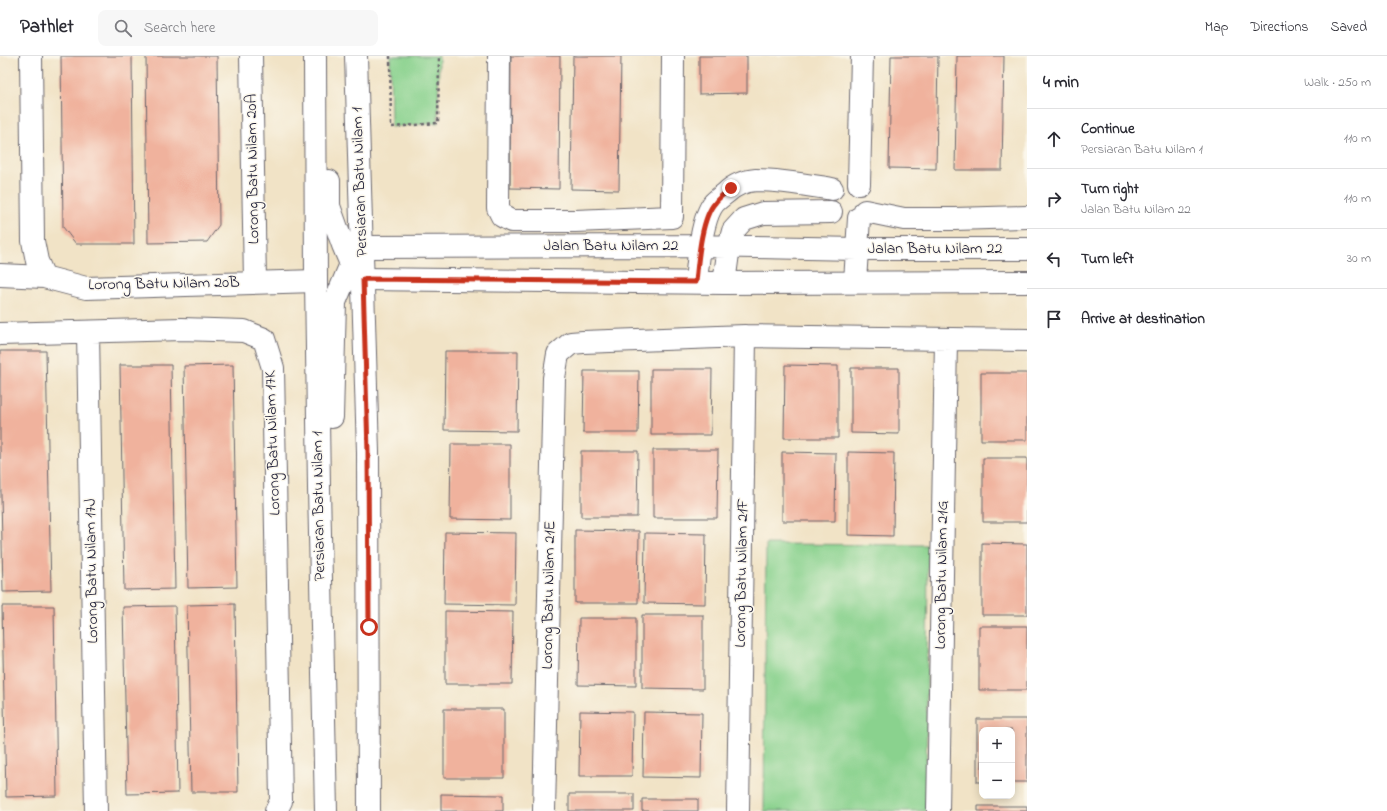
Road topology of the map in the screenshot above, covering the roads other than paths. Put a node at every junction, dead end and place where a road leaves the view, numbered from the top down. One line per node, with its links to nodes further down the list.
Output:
1 (31, 56): 20 (street)
2 (251, 56): 22 (street, Lorong Batu Nilam 20A)
3 (315, 56): 21 (street, Persiaran Batu Nilam 1)
4 (322, 56): 18 (street)
5 (356, 56): 18 (street, Persiaran Batu Nilam 1)
6 (499, 56): 7 (street)
7 (673, 56)
8 (862, 56): 9 (street)
9 (859, 184): 10 (street); 12 (street)
10 (832, 189): 11 (street); 14 (street)
11 (831, 212): 12 (street); 15 (street)
12 (862, 214): 13 (street); 16 (street)
13 (1027, 217)
14 (699, 246): 15 (street, Jalan Batu Nilam 22); 18 (street, Jalan Batu Nilam 22); 23 (street)
15 (729, 246): 16 (street, Jalan Batu Nilam 22); 26 (street)
16 (857, 249): 17 (street, Jalan Batu Nilam 22); 24 (street)
17 (1027, 249)
18 (359, 263): 23 (street, Jalan Batu Nilam 22); 32 (street); 36 (street, Persiaran Batu Nilam 1)
19 (0, 275): 20 (street, Lorong Batu Nilam 20B)
20 (44, 277): 22 (street, Lorong Batu Nilam 20B)
21 (316, 281): 22 (street, Lorong Batu Nilam 20B); 32 (street, Persiaran Batu Nilam 1)
22 (255, 282)
23 (696, 282): 26 (street, Jalan Batu Nilam 22)
24 (855, 282): 25 (street, Jalan Batu Nilam 22); 26 (street, Jalan Batu Nilam 22)
25 (1027, 282)
26 (724, 283)
27 (88, 332): 28 (street, Lorong Batu Nilam 17K); 33 (street, Lorong Batu Nilam 17J); 34 (street, Lorong Batu Nilam 17K)
28 (0, 334)
29 (745, 336): 30 (street, Lorong Batu Nilam 21E); 37 (street, Lorong Batu Nilam 21E); 38 (street, Lorong Batu Nilam 21F)
30 (946, 339): 31 (street, Lorong Batu Nilam 21E); 39 (street, Lorong Batu Nilam 21G)
31 (1027, 340)
32 (319, 488): 35 (street, Persiaran Batu Nilam 1)
33 (96, 811)
34 (276, 811)
35 (326, 811)
36 (369, 811)
37 (544, 811)
38 (738, 811)
39 (938, 811)

